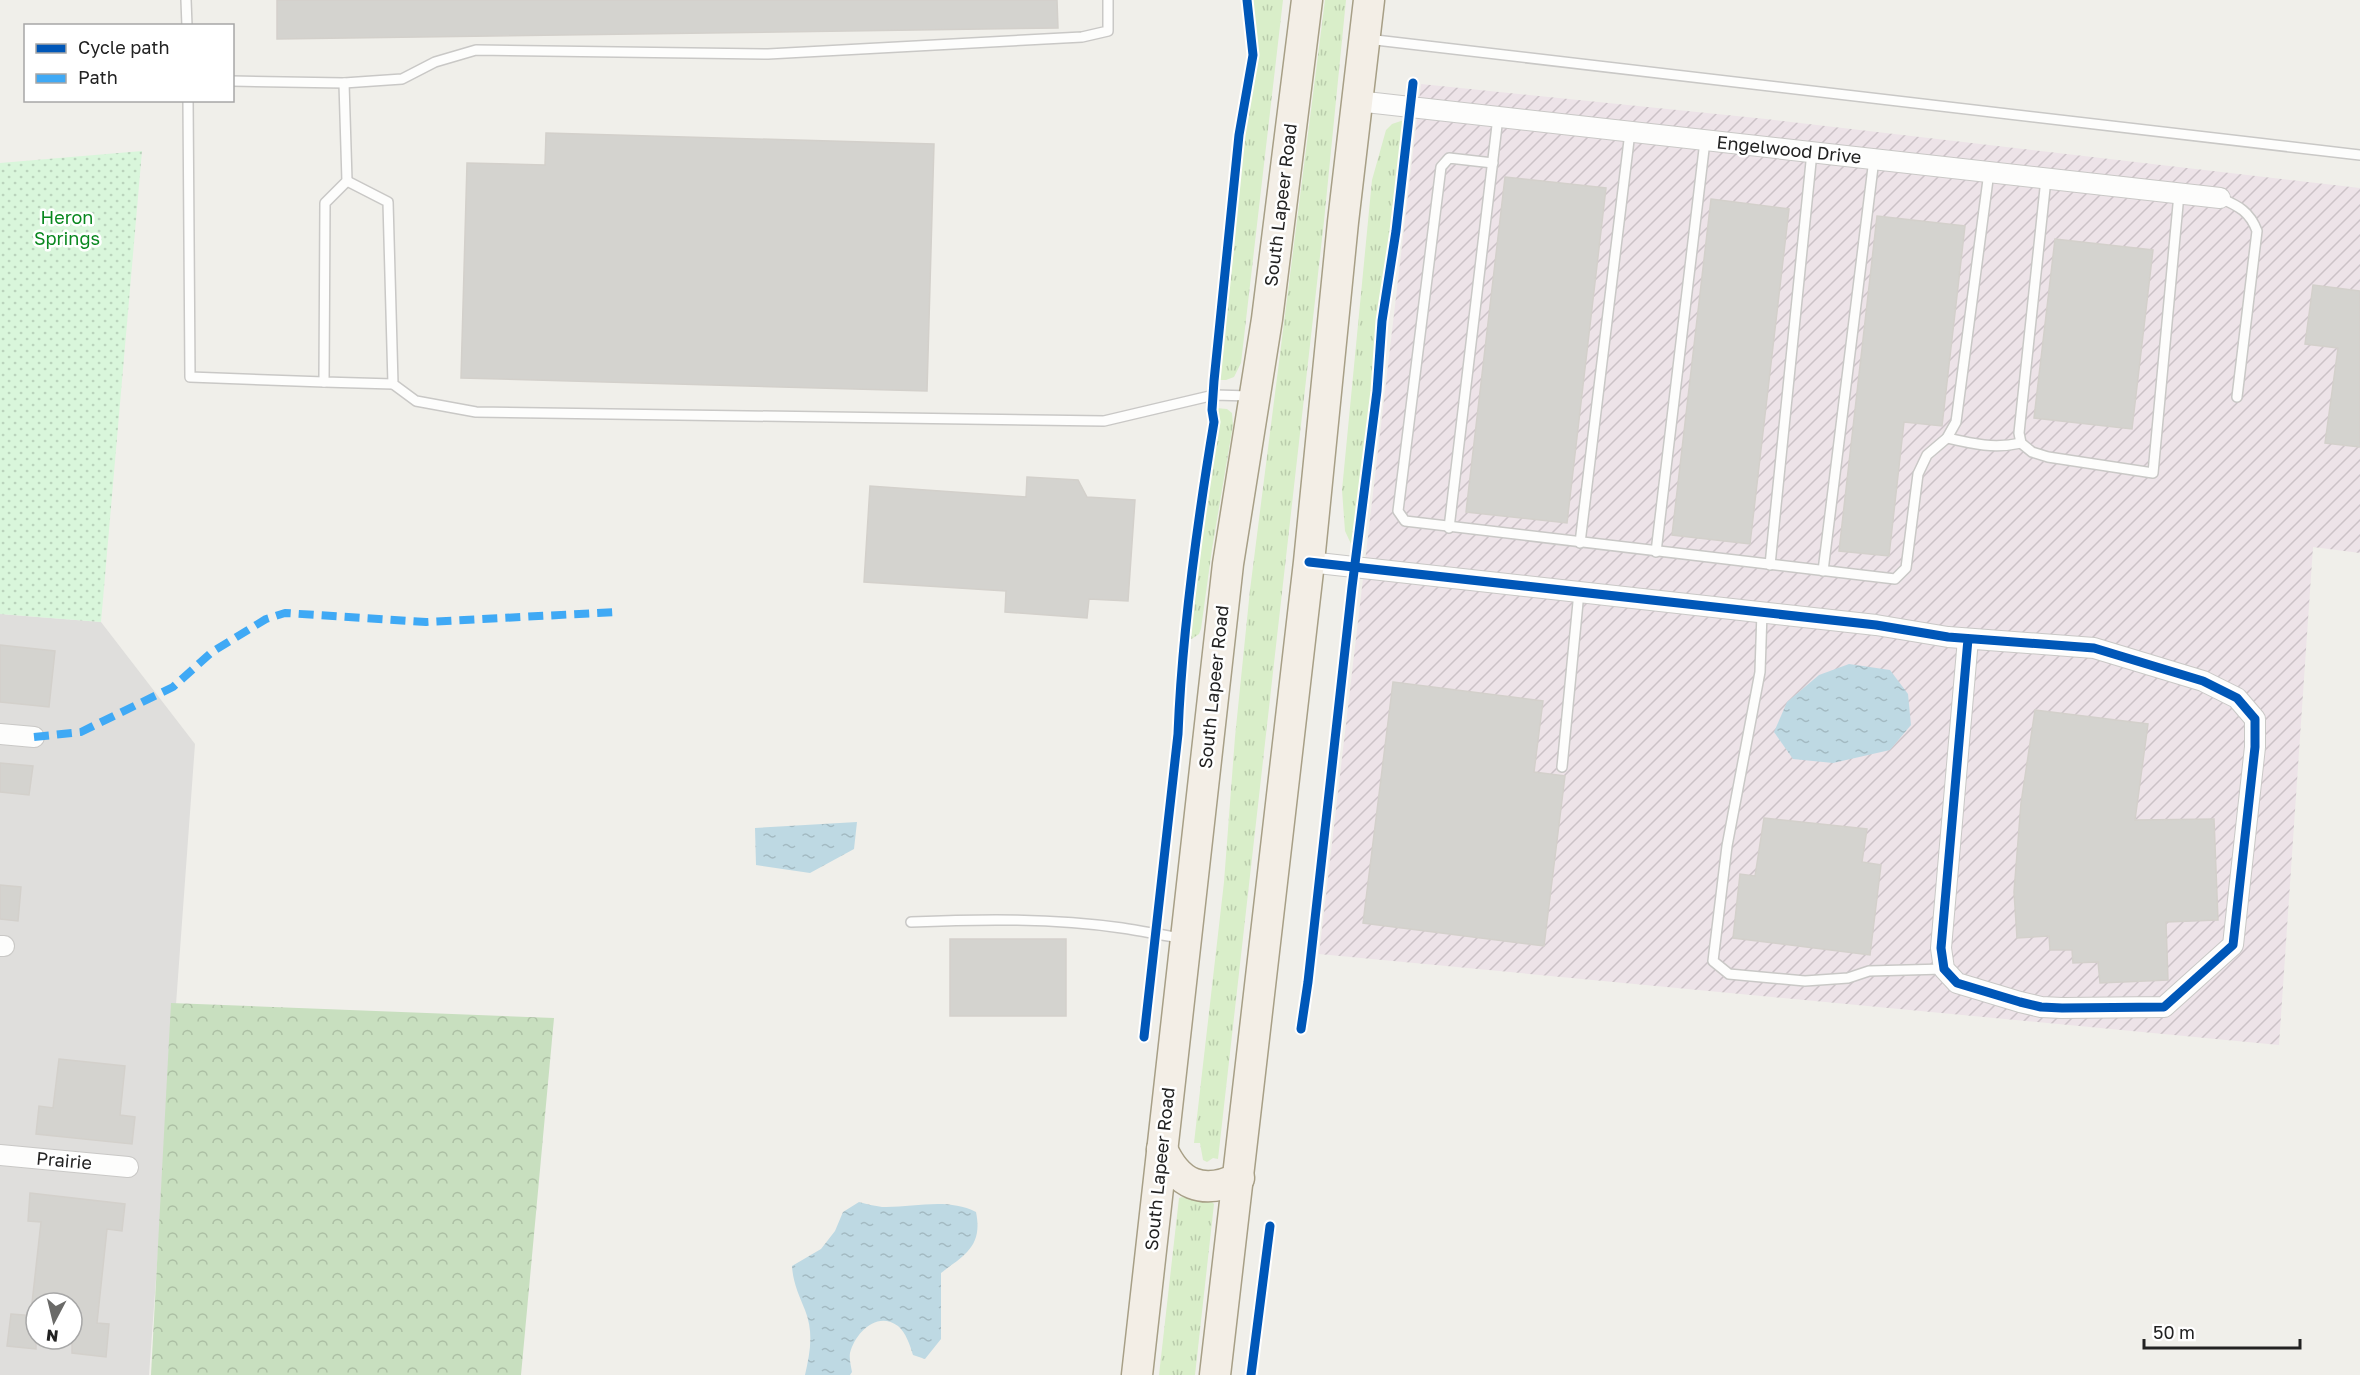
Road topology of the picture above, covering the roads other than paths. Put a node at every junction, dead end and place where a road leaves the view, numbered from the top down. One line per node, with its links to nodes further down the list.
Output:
1 (186, 0): 5 (lane)
2 (1108, 0): 8 (lane)
3 (1307, 0): 25 (main road, South Lapeer Road)
4 (1369, 0): 6 (main road)
5 (187, 24)
6 (1365, 38): 9 (main road); 15 (lane)
7 (234, 81): 8 (lane)
8 (344, 83): 20 (lane)
9 (1358, 101): 11 (street, Engelwood Drive); 32 (main road)
10 (188, 102): 23 (lane)
11 (1498, 117): 12 (street, Engelwood Drive); 17 (lane)
12 (1630, 132): 13 (street, Engelwood Drive); 30 (lane)
13 (1705, 141): 14 (street, Engelwood Drive); 31 (lane)
14 (1812, 152): 16 (street, Engelwood Drive); 33 (lane)
15 (2360, 155)
16 (1874, 159): 18 (street, Engelwood Drive); 34 (lane)
17 (1493, 163): 29 (lane); 29 (lane)
18 (1989, 172): 19 (street, Engelwood Drive); 27 (lane)
19 (2046, 179): 21 (street, Engelwood Drive); 28 (lane)
20 (347, 181): 23 (lane); 24 (lane)
21 (2179, 194): 22 (street, Engelwood Drive); 28 (lane)
22 (2220, 198): 26 (lane)
23 (324, 382): 24 (lane)
24 (393, 384): 25 (lane)
25 (1255, 397): 42 (main road, South Lapeer Road)
26 (2238, 397)
27 (1947, 438): 28 (lane); 34 (lane)
28 (2021, 443)
29 (1449, 528): 30 (lane)
30 (1580, 543): 31 (lane)
31 (1656, 552): 33 (lane)
32 (1309, 562): 35 (street); 47 (main road)
33 (1770, 565): 34 (lane)
34 (1822, 571)
35 (1579, 592): 36 (street); 40 (lane)
36 (1762, 612): 37 (street); 43 (lane)
37 (1968, 639): 43 (street); 43 (street)
38 (0, 734): 39 (street)
39 (34, 737)
40 (1562, 767)
41 (911, 922): 42 (lane)
42 (1186, 938): 44 (main road, South Lapeer Road)
43 (1944, 969)
44 (1162, 1149): 47 (main road); 48 (main road, South Lapeer Road)
45 (0, 1155): 46 (street, Prairie)
46 (128, 1167)
47 (1239, 1179): 49 (main road)
48 (1137, 1375)
49 (1215, 1375)

